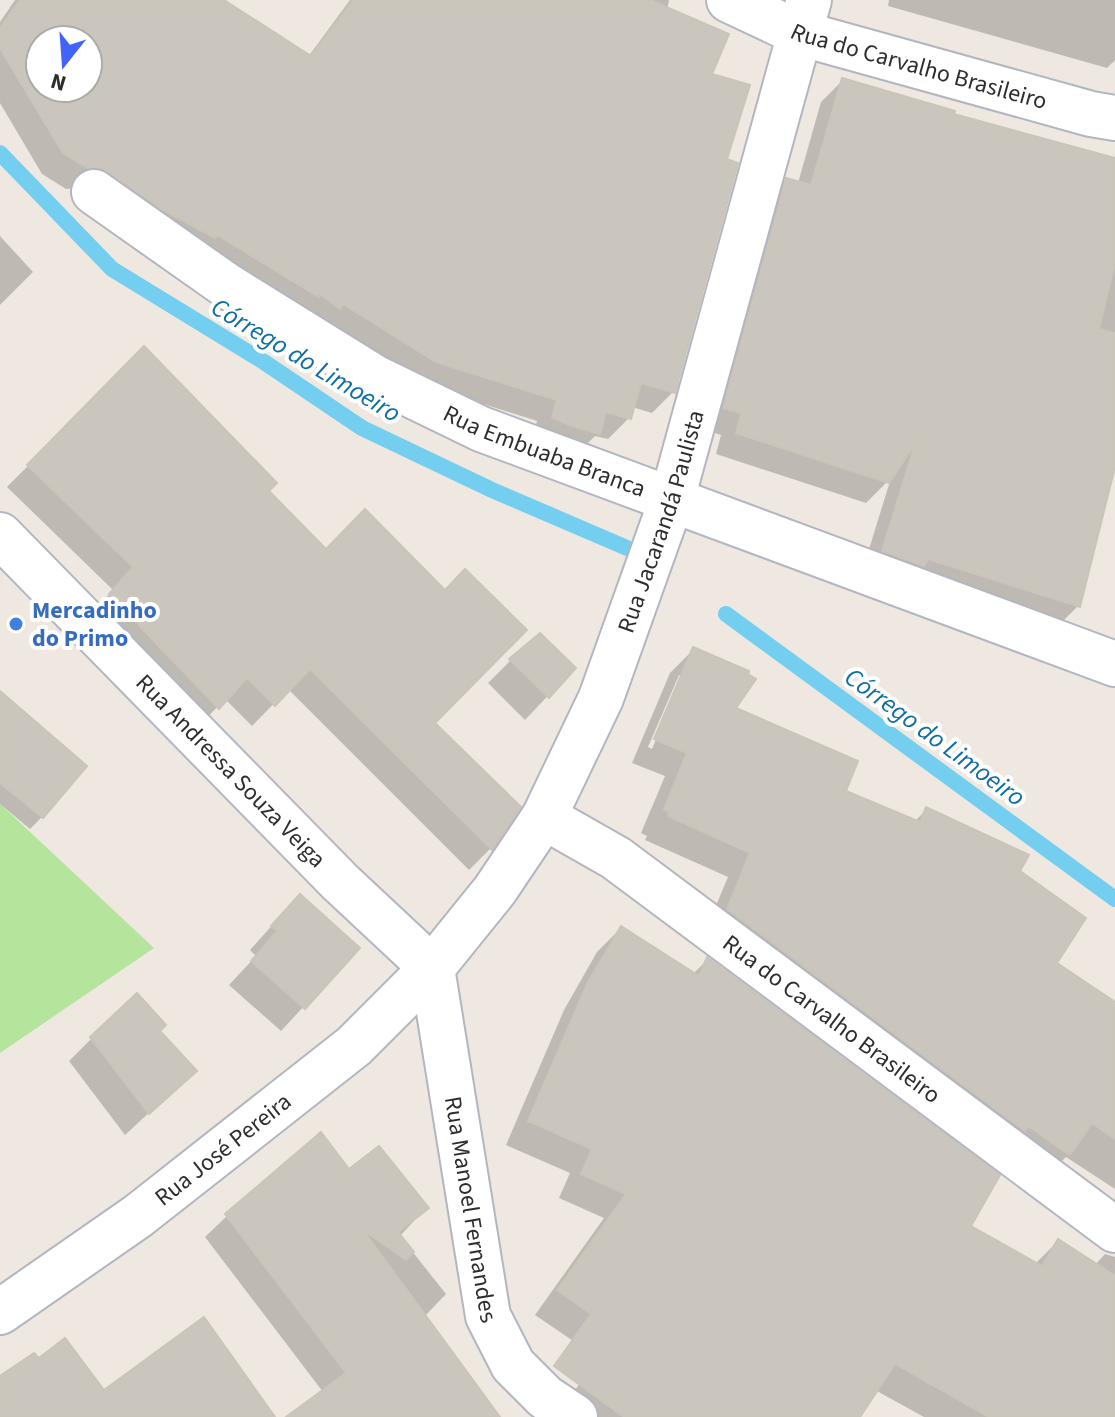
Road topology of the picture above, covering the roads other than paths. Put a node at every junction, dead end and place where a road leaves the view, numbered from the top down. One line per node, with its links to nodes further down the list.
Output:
1 (729, 0): 2 (street, Rua do Carvalho Brasileiro)
2 (804, 16): 3 (street, Rua do Carvalho Brasileiro); 5 (street, Rua Jacarandá Paulista)
3 (1115, 118)
4 (94, 192): 5 (street, Rua Embuaba Branca)
5 (665, 518): 7 (street, Rua Embuaba Branca); 8 (street, Rua Jacarandá Paulista)
6 (0, 535): 9 (street, Rua Andressa Souza Veiga)
7 (1115, 664)
8 (544, 817): 9 (street, Rua Jacarandá Paulista); 10 (street, Rua do Carvalho Brasileiro)
9 (432, 968): 11 (street, Rua José Pereira); 12 (street, Rua Manoel Fernandes)
10 (1115, 1230)
11 (0, 1312)
12 (575, 1417)

